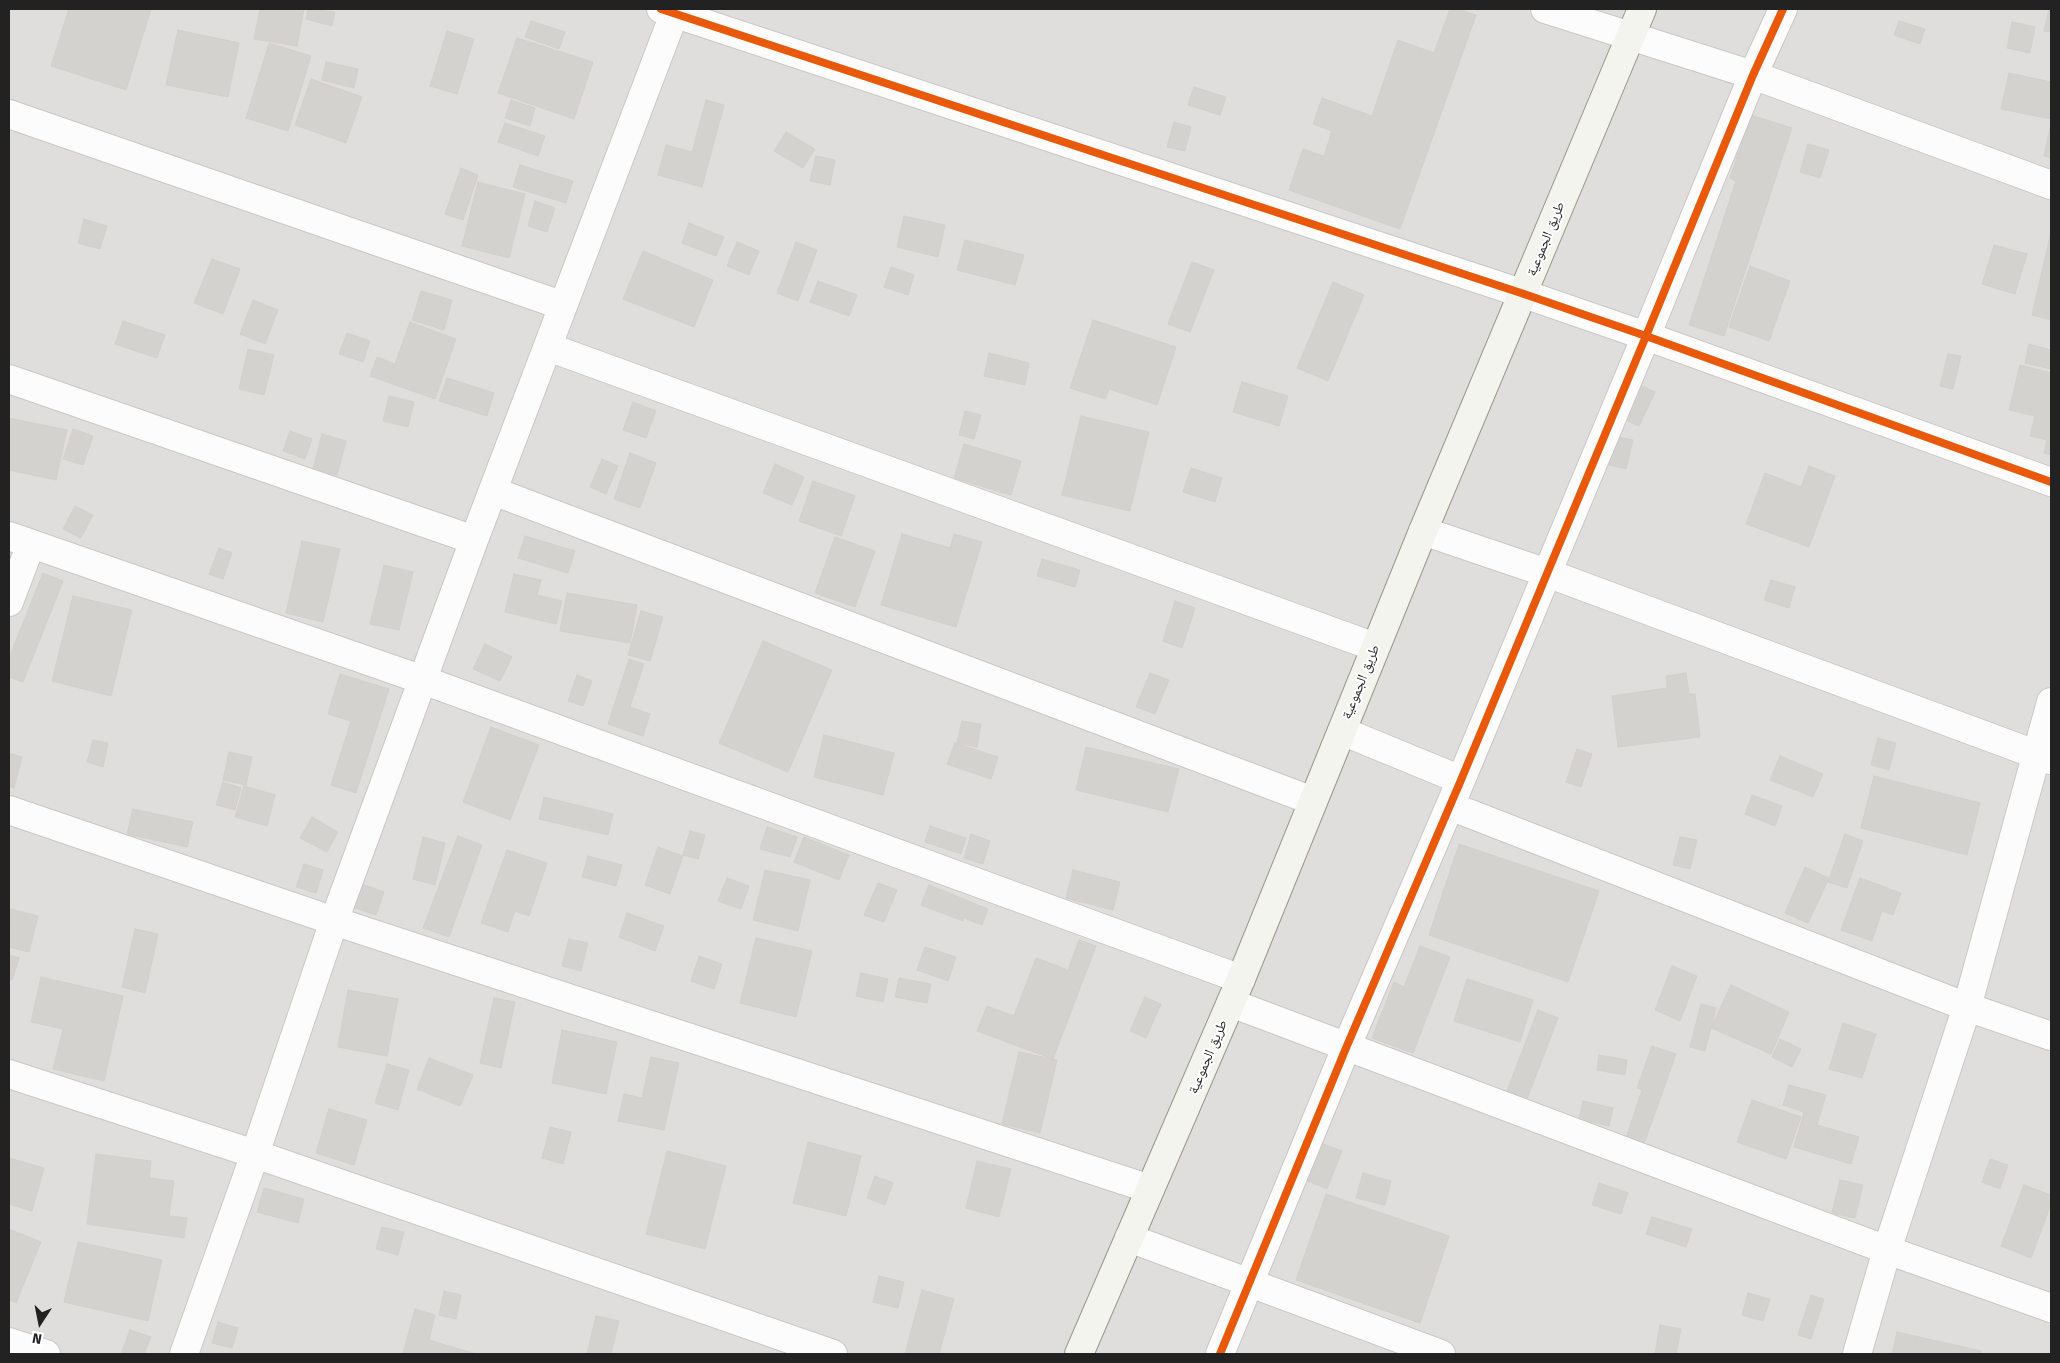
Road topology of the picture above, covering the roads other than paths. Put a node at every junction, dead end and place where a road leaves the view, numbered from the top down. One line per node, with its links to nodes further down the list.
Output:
1 (1545, 9): 5 (street)
2 (1642, 9): 5 (main road, طريق الجموعية)
3 (1783, 9): 6 (street)
4 (671, 10): 9 (street); 10 (street)
5 (1630, 37): 6 (street); 9 (main road, طريق الجموعية)
6 (1753, 75): 8 (street); 11 (street)
7 (9, 114): 10 (street)
8 (2051, 185)
9 (1524, 294): 11 (street); 16 (main road, طريق الجموعية)
10 (561, 305): 12 (street)
11 (1646, 336): 14 (street); 19 (street)
12 (548, 347): 15 (street); 21 (street)
13 (9, 379): 18 (street)
14 (2051, 482)
15 (493, 491): 18 (street); 27 (street)
16 (1423, 531): 19 (street); 21 (main road, طريق الجموعية)
17 (20, 540): 20 (street); 22 (street)
18 (474, 540): 22 (street)
19 (1547, 573): 25 (street); 26 (street)
20 (9, 602)
21 (1376, 647): 24 (main road, طريق الجموعية)
22 (423, 680): 30 (street); 31 (street)
23 (2051, 702): 25 (street)
24 (1342, 731): 26 (street); 27 (main road, طريق الجموعية)
25 (2044, 757): 32 (street)
26 (1461, 780): 28 (street)
27 (1313, 801): 31 (main road, طريق الجموعية)
28 (1450, 806): 32 (street); 34 (street)
29 (9, 810): 30 (street)
30 (334, 921): 36 (street); 37 (street)
31 (1236, 991): 34 (street); 37 (main road, طريق الجموعية)
32 (1967, 1006): 33 (street); 39 (street)
33 (2051, 1036)
34 (1346, 1048): 39 (street); 40 (street)
35 (9, 1074): 36 (street)
36 (255, 1154): 44 (street); 45 (street)
37 (1150, 1189): 38 (main road, طريق الجموعية)
38 (1129, 1238): 40 (street); 46 (main road, طريق الجموعية)
39 (1887, 1250): 41 (street); 49 (street)
40 (1251, 1282): 47 (street); 48 (street)
41 (2051, 1308)
42 (9, 1342): 43 (street)
43 (46, 1354)
44 (184, 1354)
45 (833, 1354)
46 (1079, 1354)
47 (1220, 1354)
48 (1441, 1354)
49 (1857, 1354)

